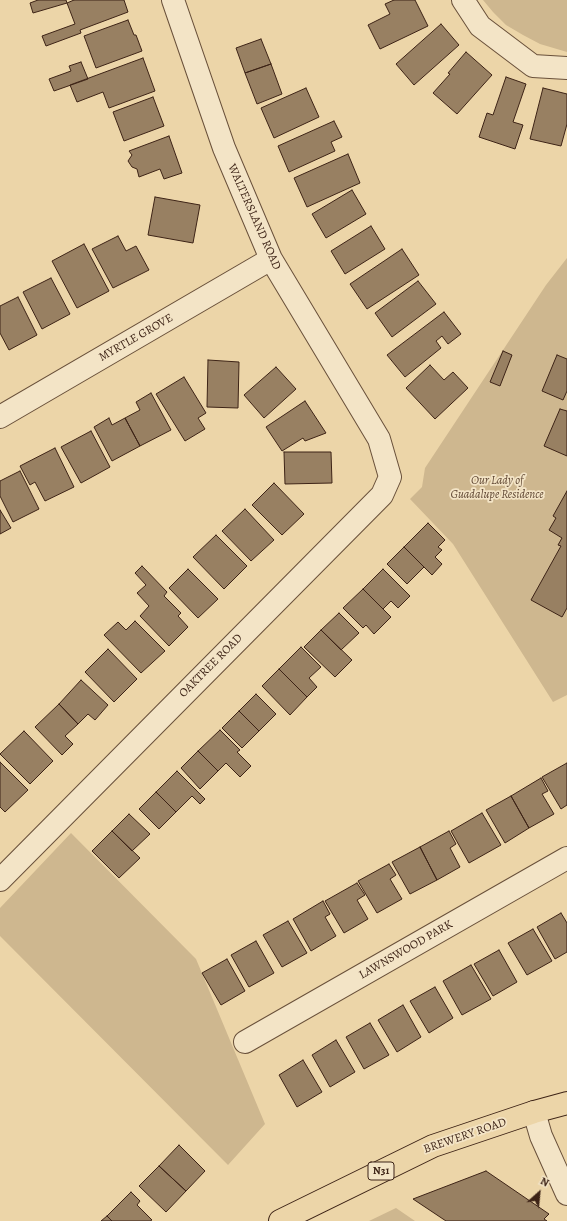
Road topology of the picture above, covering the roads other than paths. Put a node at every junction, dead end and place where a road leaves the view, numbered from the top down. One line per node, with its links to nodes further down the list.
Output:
1 (173, 0): 4 (street, WALTERSLAND ROAD)
2 (463, 0): 3 (street)
3 (567, 68)
4 (271, 259): 5 (street, MYRTLE GROVE); 6 (street, WALTERSLAND ROAD)
5 (0, 417)
6 (379, 439): 8 (street, OAKTREE ROAD)
7 (567, 858): 9 (street, LAWNSWOOD PARK)
8 (0, 880)
9 (245, 1042)
10 (567, 1103): 11 (highway, BREWERY ROAD / N31)
11 (534, 1112): 12 (street); 13 (highway, BREWERY ROAD / N31)
12 (567, 1194)
13 (280, 1221)

